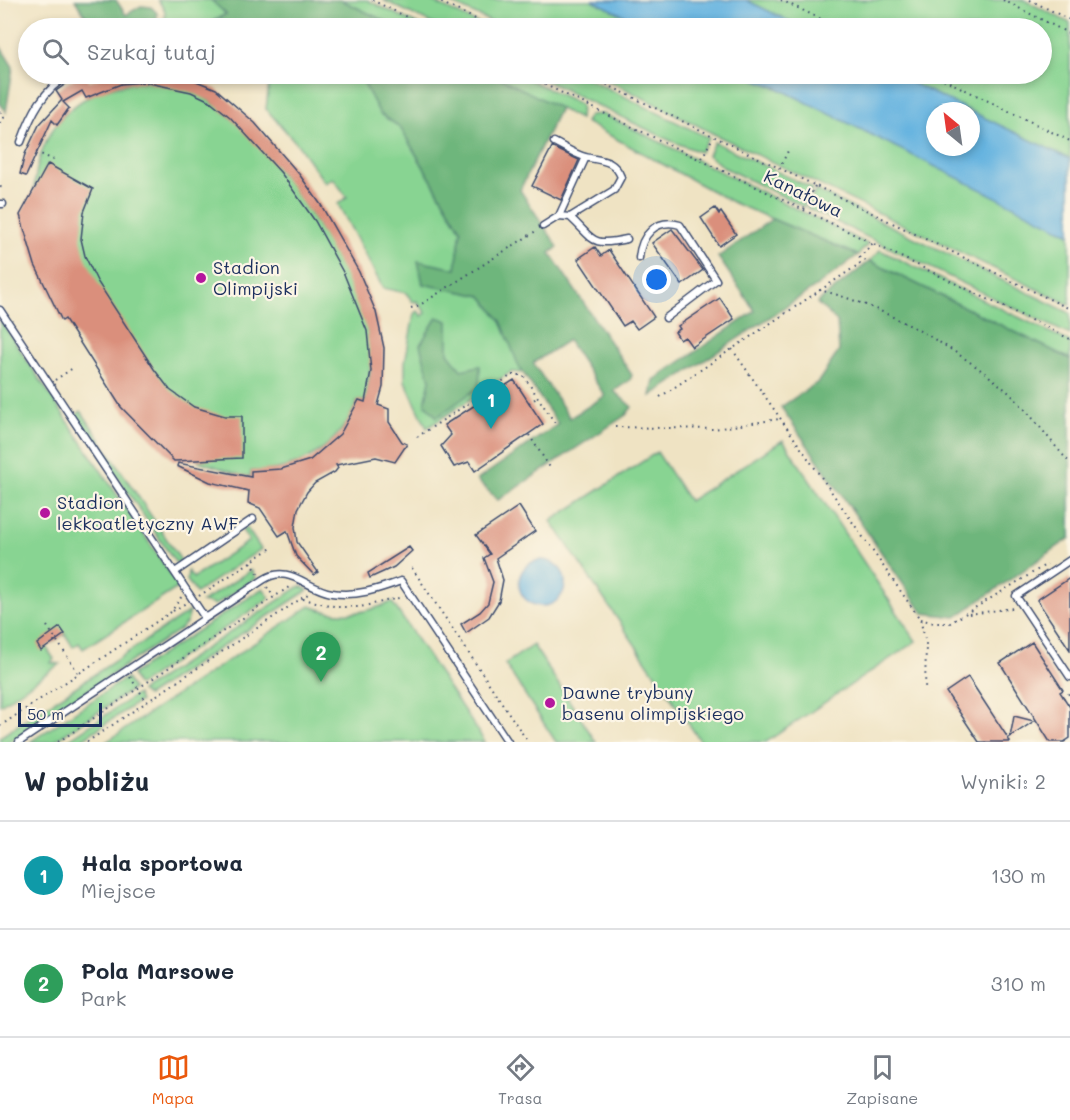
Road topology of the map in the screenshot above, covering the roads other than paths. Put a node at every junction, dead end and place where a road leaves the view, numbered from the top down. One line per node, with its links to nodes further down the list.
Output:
1 (53, 84): 2 (lane)
2 (21, 142)
3 (554, 142): 4 (lane)
4 (586, 158): 5 (lane); 6 (lane)
5 (559, 216): 6 (lane); 7 (lane)
6 (570, 217): 8 (lane)
7 (543, 226)
8 (627, 239)
9 (639, 258): 11 (lane)
10 (0, 310): 14 (lane)
11 (666, 318)
12 (253, 519): 14 (lane)
13 (1070, 560): 16 (lane)
14 (175, 572): 15 (lane)
15 (205, 618): 17 (lane); 18 (lane)
16 (1070, 677)
17 (19, 742)
18 (508, 742)

